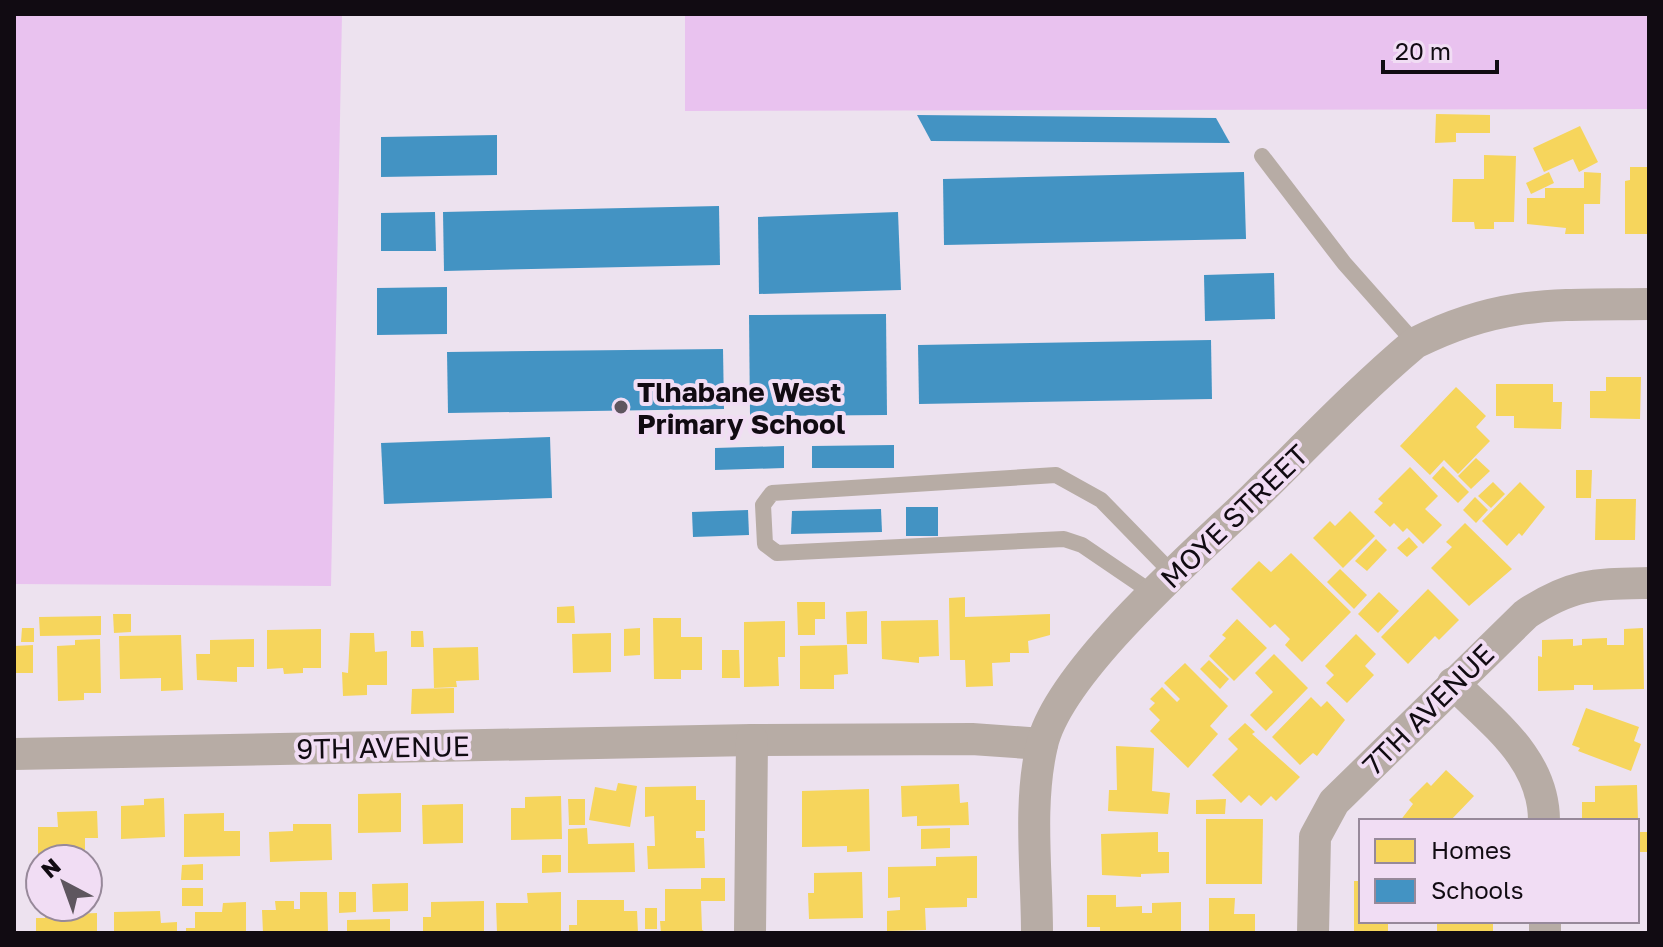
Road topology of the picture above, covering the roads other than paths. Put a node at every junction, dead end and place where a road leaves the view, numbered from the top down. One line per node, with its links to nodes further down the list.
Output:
1 (1262, 156): 3 (lane)
2 (1649, 304): 3 (street, MOYE STREET)
3 (1415, 343): 5 (street, MOYE STREET)
4 (1649, 583): 6 (street, 7TH AVENUE)
5 (1164, 584): 5 (lane); 8 (street, MOYE STREET)
6 (1453, 683): 10 (street); 13 (street, 7TH AVENUE)
7 (752, 740): 8 (street, 9TH AVENUE); 9 (street, 9TH AVENUE); 11 (street)
8 (1042, 744): 12 (street, MOYE STREET)
9 (14, 754)
10 (1544, 819)
11 (750, 933)
12 (1037, 933)
13 (1313, 933)

